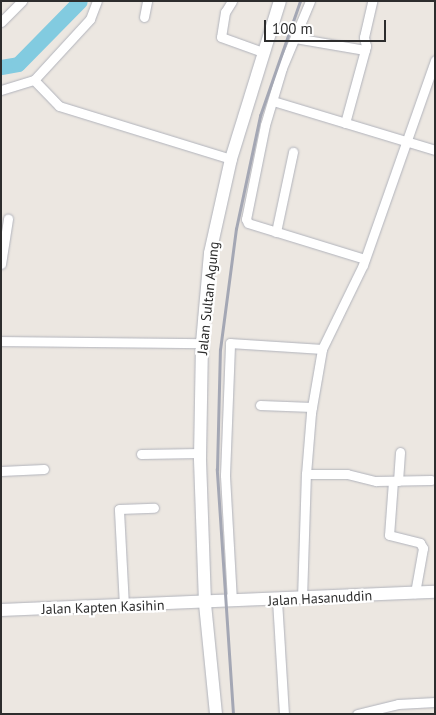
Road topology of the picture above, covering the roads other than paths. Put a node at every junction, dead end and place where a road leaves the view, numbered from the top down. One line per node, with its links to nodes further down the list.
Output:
1 (22, 1): 9 (street)
2 (97, 1): 14 (street)
3 (147, 1): 8 (street)
4 (232, 1): 12 (street)
5 (280, 1): 12 (street, Jalan Sultan Agung)
6 (310, 1): 10 (street)
7 (372, 1): 11 (street)
8 (144, 17)
9 (1, 22)
10 (295, 38): 11 (street); 16 (street)
11 (365, 50): 17 (street)
12 (263, 52): 21 (street, Jalan Sultan Agung)
13 (435, 60): 18 (street)
14 (34, 80): 15 (street); 21 (street)
15 (1, 90)
16 (273, 100): 17 (street); 23 (street)
17 (344, 123): 18 (street)
18 (408, 143): 19 (street); 25 (street)
19 (435, 150)
20 (293, 152): 23 (street)
21 (231, 159): 27 (street, Jalan Sultan Agung)
22 (8, 219): 24 (street)
23 (276, 232): 25 (street)
24 (1, 264)
25 (363, 266): 28 (street)
26 (1, 340): 27 (street)
27 (202, 344): 33 (street, Jalan Sultan Agung)
28 (322, 349): 30 (street); 44 (street)
29 (260, 405): 30 (street)
30 (312, 407): 36 (street)
31 (400, 452): 38 (street)
32 (141, 454): 33 (street)
33 (200, 454): 45 (street, Jalan Sultan Agung)
34 (44, 469): 35 (street)
35 (1, 471)
36 (306, 474): 38 (street); 42 (street)
37 (431, 480): 38 (street)
38 (395, 481): 41 (street)
39 (154, 508): 46 (street)
40 (435, 592): 41 (street, Jalan Hasanuddin)
41 (415, 593): 42 (street, Jalan Hasanuddin)
42 (302, 599): 43 (street, Jalan Hasanuddin)
43 (277, 600): 44 (street, Jalan Hasanuddin); 50 (street)
44 (232, 601): 45 (street, Jalan Hasanuddin)
45 (205, 603): 46 (street, Jalan Kapten Kasihin); 49 (street, Jalan Sultan Agung)
46 (124, 606): 47 (street, Jalan Kapten Kasihin)
47 (1, 610)
48 (435, 702): 51 (street)
49 (216, 714)
50 (284, 714)
51 (357, 714)

